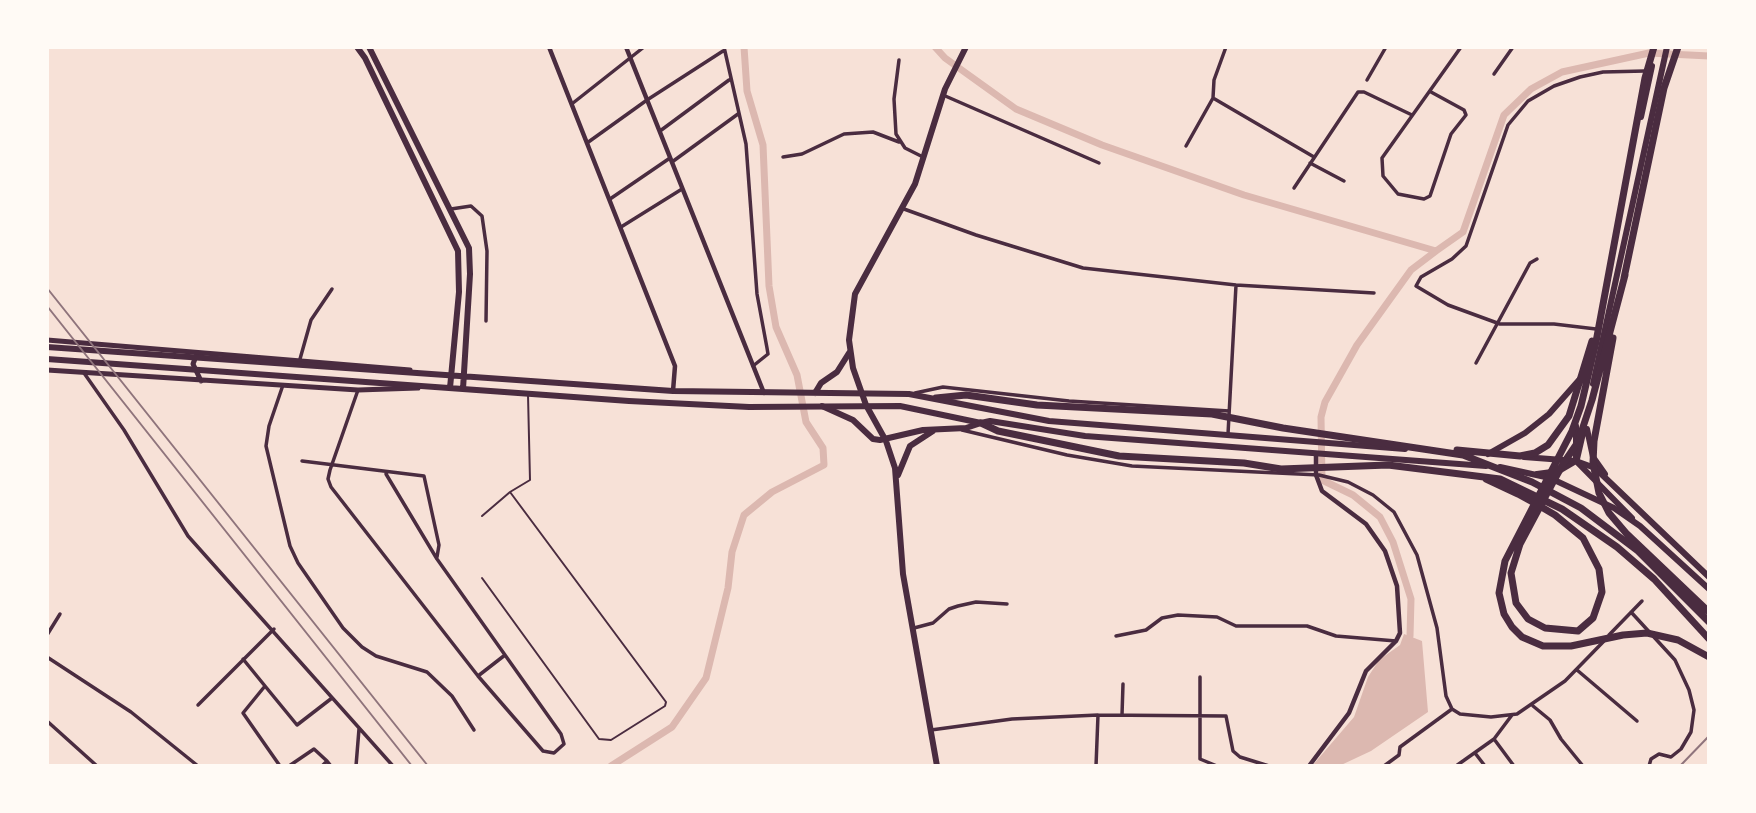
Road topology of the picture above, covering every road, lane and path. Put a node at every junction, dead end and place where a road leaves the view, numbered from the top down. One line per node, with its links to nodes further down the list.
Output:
1 (549, 47): 26 (street)
2 (626, 47): 16 (street)
3 (645, 47): 16 (street)
4 (1226, 47): 24 (street)
5 (1386, 47): 21 (street)
6 (1461, 47): 22 (street)
7 (1513, 47): 19 (street)
8 (1655, 47): 18 (main road); 48 (highway)
9 (1667, 47): 85 (main road)
10 (1678, 47): 47 (highway)
11 (359, 48): 15 (main road)
12 (372, 49): 15 (street); 43 (main road)
13 (723, 49): 20 (street); 25 (street)
14 (964, 51): 23 (main road)
15 (365, 58): 66 (main road)
16 (630, 58): 25 (street); 26 (street)
17 (900, 60): 30 (street)
18 (1651, 69): 53 (street); 54 (main road)
19 (1493, 74)
20 (729, 80): 27 (street); 29 (street)
21 (1367, 80)
22 (1431, 92): 28 (street); 28 (street)
23 (943, 95): 34 (main road); 37 (street)
24 (1213, 98): 32 (street); 35 (street)
25 (647, 100): 29 (street); 31 (street)
26 (573, 103): 31 (street)
27 (738, 114): 36 (street); 62 (street)
28 (1412, 115): 35 (street)
29 (660, 131): 36 (street)
30 (899, 142): 33 (street); 34 (street)
31 (587, 144): 42 (street)
32 (1186, 146)
33 (783, 157)
34 (923, 157): 44 (main road)
35 (1314, 157): 38 (street)
36 (671, 160): 41 (street); 42 (street)
37 (1098, 163)
38 (1310, 163): 39 (street); 40 (street)
39 (1344, 181)
40 (1294, 188)
41 (683, 189): 45 (street); 62 (street)
42 (610, 199): 45 (street)
43 (451, 209): 52 (street); 67 (main road)
44 (904, 209): 49 (street); 58 (main road)
45 (621, 227): 75 (street)
46 (1537, 259): 53 (street)
47 (1625, 275): 100 (highway); 113 (highway)
48 (1608, 276): 91 (highway); 124 (highway)
49 (1236, 285): 51 (street); 84 (street)
50 (332, 289): 60 (street)
51 (1374, 293)
52 (486, 321)
53 (1500, 324): 54 (street); 61 (street)
54 (1597, 329): 68 (main road)
55 (47, 340): 57 (main road)
56 (47, 347): 65 (main road)
57 (204, 351): 60 (main road); 69 (main road)
58 (849, 353): 76 (main road); 77 (main road)
59 (47, 359): 71 (main road)
60 (300, 359): 65 (main road)
61 (1476, 363)
62 (753, 366): 79 (street)
63 (47, 370): 64 (main road)
64 (84, 373): 69 (main road); 117 (street)
65 (435, 374): 66 (main road)
66 (451, 374): 67 (main road); 72 (main road)
67 (464, 375): 73 (main road); 75 (main road)
68 (1585, 375): 93 (main road); 95 (main road)
69 (201, 381): 70 (main road)
70 (283, 385): 74 (main road); 142 (street)
71 (439, 388): 72 (main road); 74 (main road)
72 (450, 388): 73 (main road)
73 (463, 389): 78 (main road)
74 (358, 390): 96 (street)
75 (673, 391): 79 (main road)
76 (862, 392): 77 (main road); 80 (main road); 83 (main road)
77 (814, 393): 79 (main road)
78 (528, 394): 82 (main road); 103 (lane)
79 (765, 394)
80 (909, 394): 81 (main road); 84 (street)
81 (936, 398): 89 (main road); 91 (highway)
82 (817, 405): 83 (main road); 90 (main road)
83 (866, 405): 86 (main road); 90 (main road)
84 (1229, 411): 89 (street)
85 (1585, 421): 95 (main road); 101 (main road)
86 (981, 423): 87 (main road); 92 (main road); 100 (highway)
87 (951, 428): 88 (main road); 99 (street)
88 (935, 430): 90 (main road); 102 (main road)
89 (1227, 436): 93 (main road)
90 (886, 441): 102 (main road)
91 (1386, 441): 115 (highway)
92 (1316, 453): 98 (main road); 99 (street)
93 (1486, 455): 95 (main road)
94 (302, 461): 96 (street)
95 (1576, 461): 98 (main road); 101 (main road); 105 (main road)
96 (332, 466): 97 (street); 127 (street)
97 (386, 474): 106 (street); 106 (street)
98 (1536, 474): 105 (main road)
99 (1318, 475): 121 (street); 134 (street)
100 (1479, 475): 120 (highway)
101 (1608, 478): 107 (main road)
102 (896, 480): 116 (main road)
103 (510, 492): 104 (lane); 108 (lane)
104 (482, 516)
105 (1640, 526): 109 (main road)
106 (437, 559): 122 (street)
107 (1709, 577)
108 (482, 578)
109 (1709, 589)
110 (1642, 601): 112 (street)
111 (1007, 604): 116 (street)
112 (1631, 612): 126 (street); 165 (street)
113 (1709, 612)
114 (60, 614): 118 (street)
115 (1709, 622)
116 (914, 628): 143 (main road)
117 (274, 629): 125 (street); 131 (street)
118 (47, 635)
119 (1115, 636): 121 (street)
120 (1709, 639)
121 (1396, 641): 159 (street)
122 (505, 655): 127 (street); 127 (street)
123 (47, 657): 149 (street)
124 (1709, 657)
125 (243, 659): 130 (street); 132 (street)
126 (1577, 670): 133 (street); 140 (street)
127 (478, 676)
128 (1200, 677): 138 (street)
129 (1123, 684): 136 (street)
130 (265, 686): 131 (street); 150 (street)
131 (332, 698): 141 (street)
132 (198, 705)
133 (1533, 706): 137 (street); 164 (street)
134 (1452, 709): 137 (street); 160 (street)
135 (1098, 715): 136 (street); 143 (street); 156 (street)
136 (1122, 715): 138 (street)
137 (1512, 715): 144 (street)
138 (1201, 716): 157 (street); 158 (street)
139 (47, 721): 148 (street)
140 (1637, 721)
141 (359, 729): 154 (street); 155 (street)
142 (474, 730)
143 (931, 730): 147 (main road)
144 (1494, 739): 145 (street); 163 (street)
145 (1475, 753): 161 (street); 162 (street)
146 (327, 761): 151 (street); 152 (street); 153 (street)
147 (937, 764)
148 (97, 766)
149 (198, 766)
150 (280, 766)
151 (289, 766)
152 (322, 766)
153 (331, 766)
154 (356, 766)
155 (393, 766)
156 (1096, 766)
157 (1217, 766)
158 (1269, 766)
159 (1309, 766)
160 (1384, 766)
161 (1456, 766)
162 (1485, 766)
163 (1514, 766)
164 (1583, 766)
165 (1649, 766)

